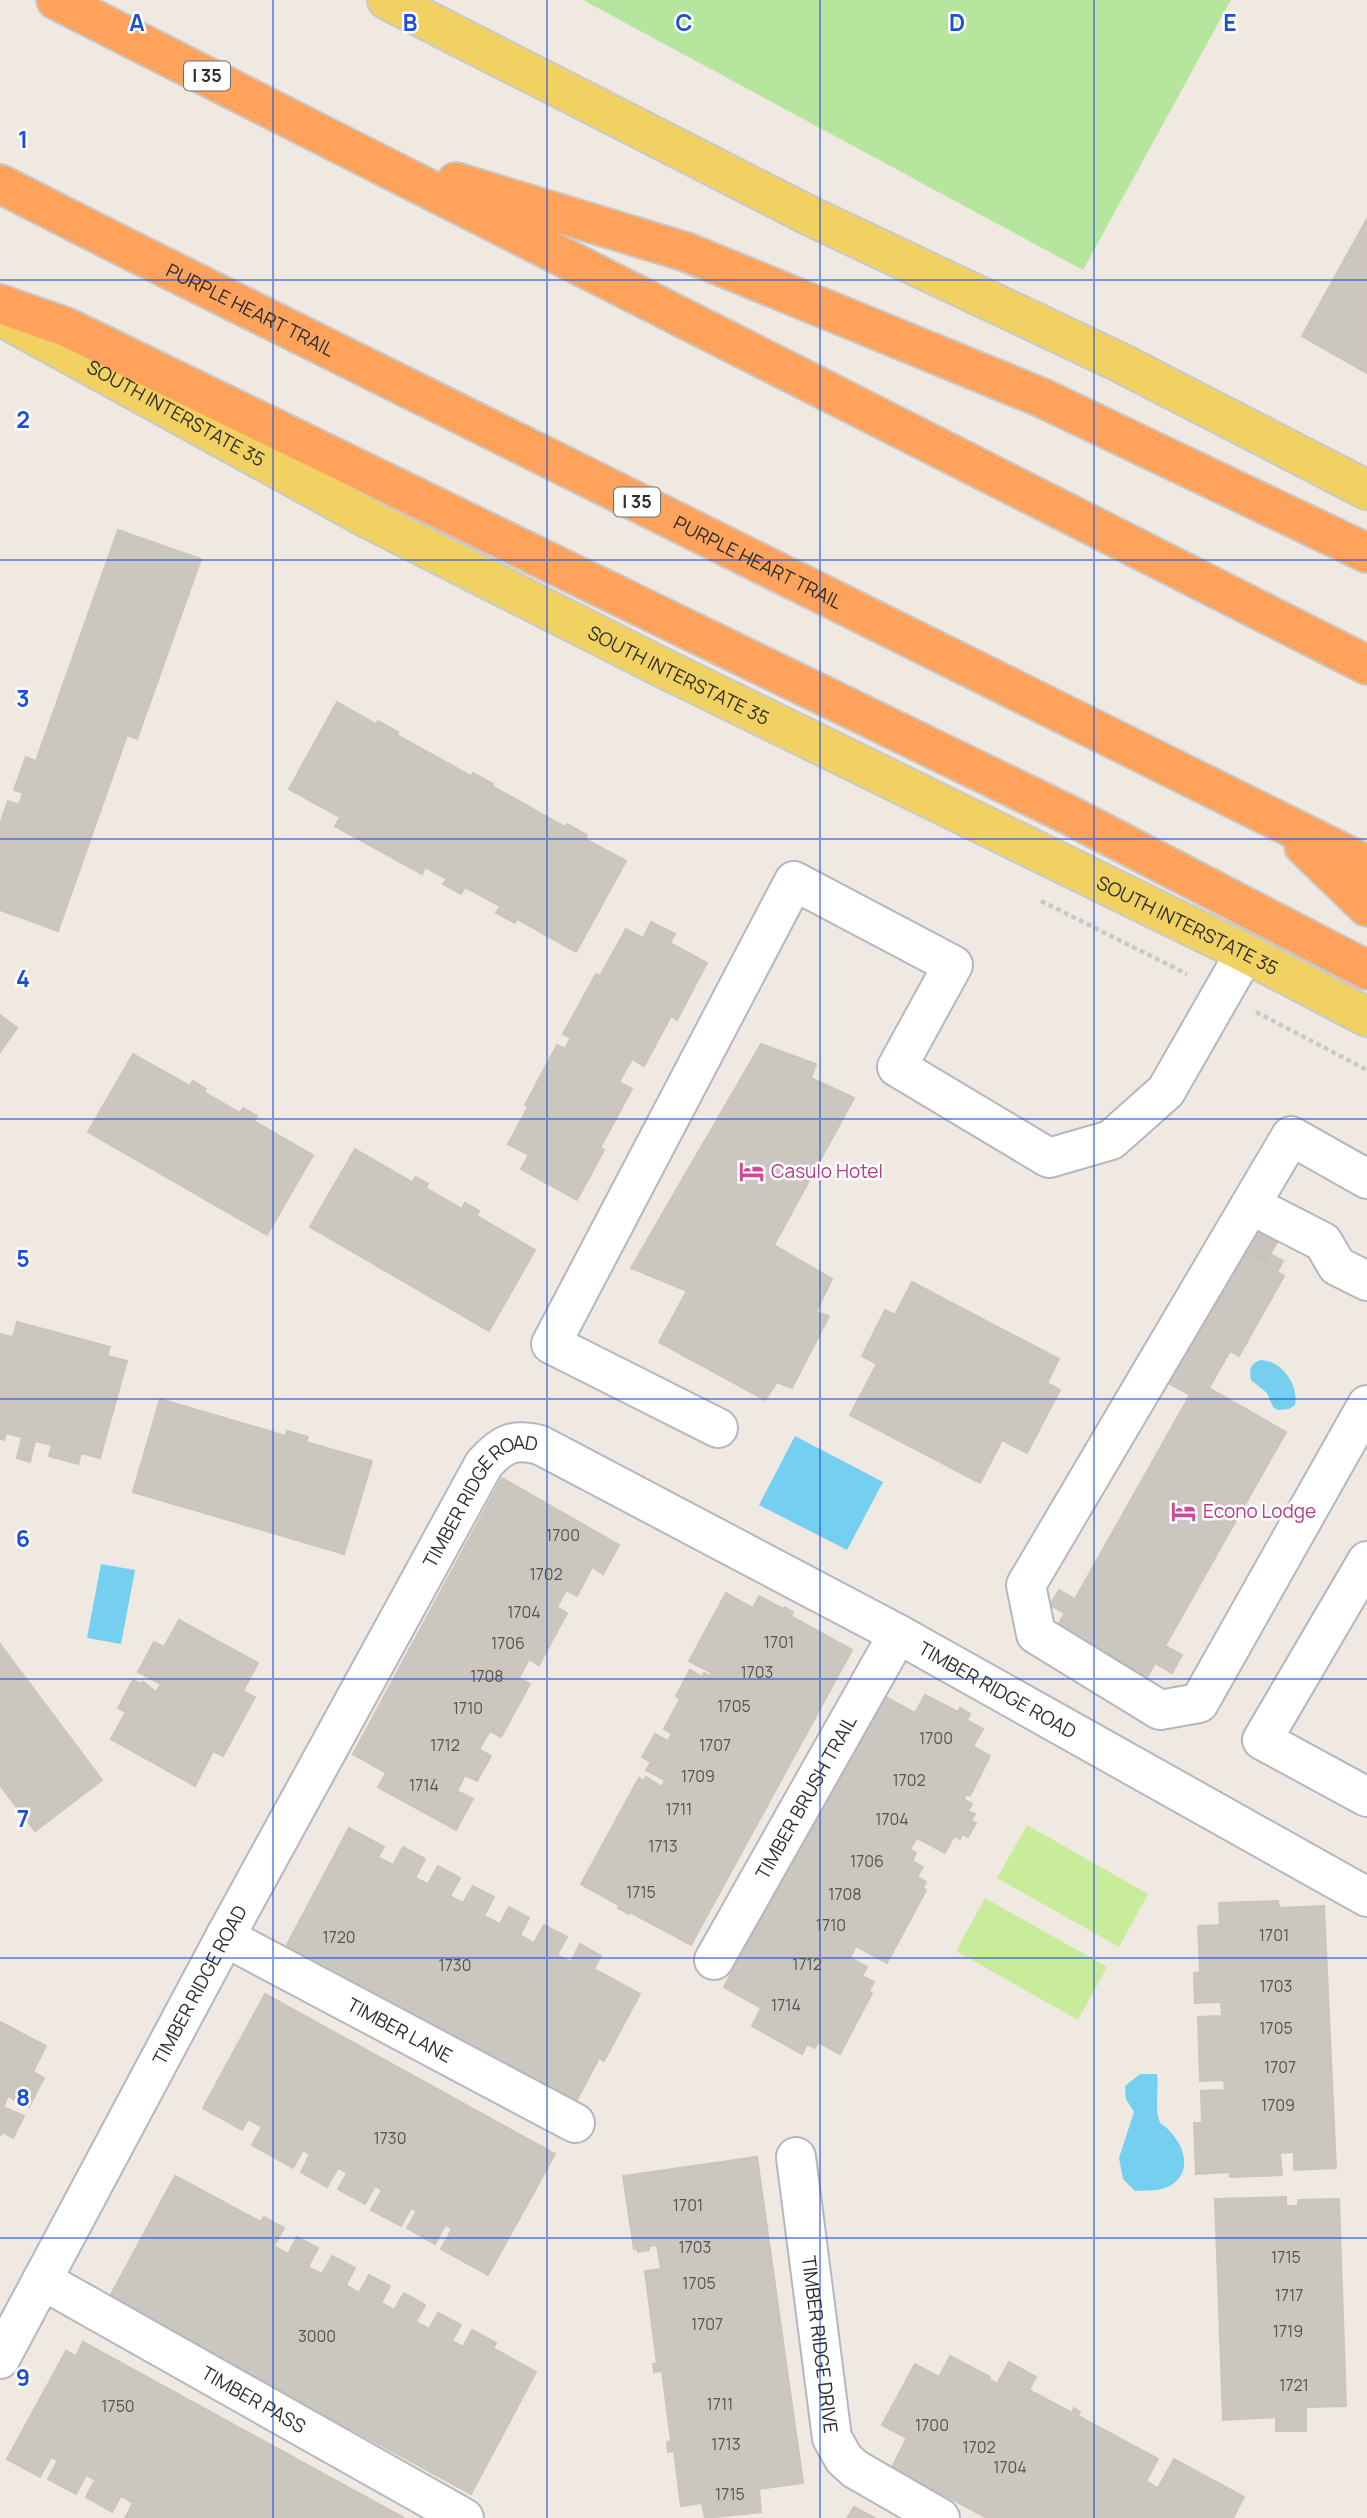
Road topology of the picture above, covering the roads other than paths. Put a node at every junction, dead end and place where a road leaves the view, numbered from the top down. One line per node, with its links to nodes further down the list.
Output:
1 (56, 0): 3 (highway, I 35)
2 (387, 0): 7 (main road)
3 (357, 152): 8 (highway); 9 (highway, I 35)
4 (0, 184): 10 (highway, PURPLE HEART TRAIL / I 35)
5 (0, 304): 14 (highway)
6 (0, 316): 13 (main road, SOUTH INTERSTATE 35)
7 (1367, 491)
8 (1367, 552)
9 (1367, 665)
10 (1275, 818): 11 (highway, PURPLE HEART TRAIL / I 35); 12 (highway)
11 (1367, 865)
12 (1367, 907)
13 (1245, 953): 15 (main road, SOUTH INTERSTATE 35); 20 (street)
14 (1367, 970)
15 (1367, 1017)
16 (1367, 1179): 17 (street)
17 (1252, 1227): 18 (street); 19 (street)
18 (1352, 1273)
19 (1367, 1405)
20 (718, 1428)
21 (1367, 1561): 23 (street)
22 (898, 1634): 24 (street, TIMBER RIDGE ROAD); 25 (street, TIMBER RIDGE ROAD); 26 (street, TIMBER BRUSH TRAIL)
23 (1367, 1797)
24 (1367, 1897)
25 (225, 1937): 27 (street, TIMBER LANE); 29 (street, TIMBER RIDGE ROAD)
26 (714, 1961)
27 (575, 2123)
28 (796, 2157): 32 (street, TIMBER RIDGE DRIVE)
29 (43, 2280): 30 (street, TIMBER RIDGE ROAD); 31 (street, TIMBER PASS)
30 (0, 2359)
31 (464, 2518)
32 (940, 2518)

